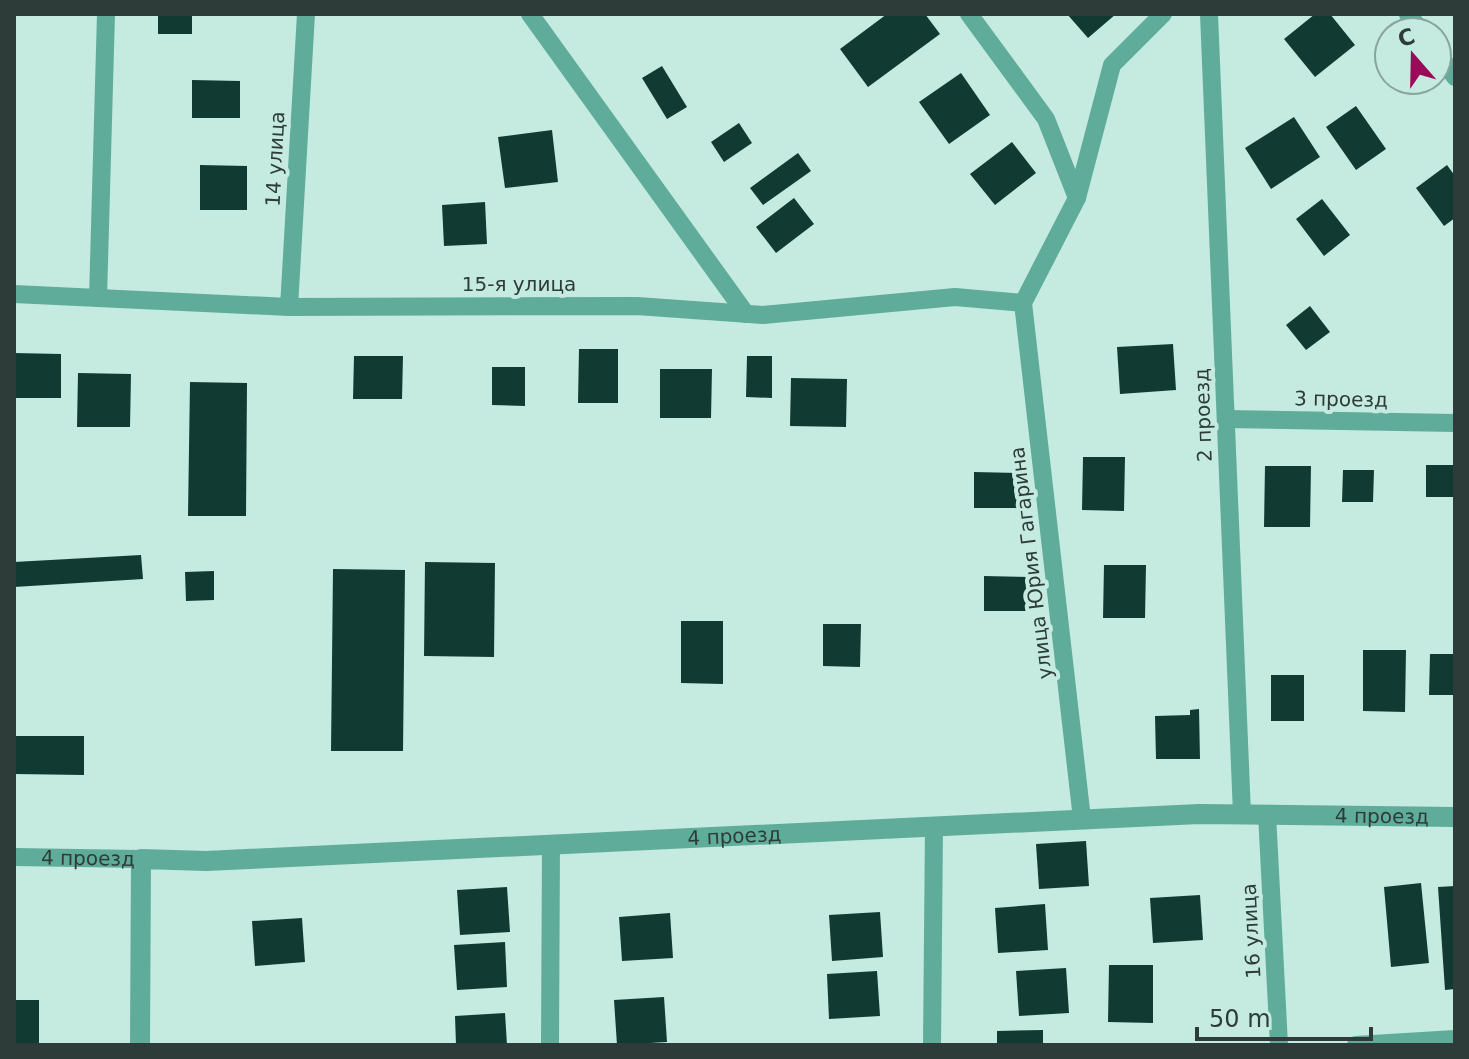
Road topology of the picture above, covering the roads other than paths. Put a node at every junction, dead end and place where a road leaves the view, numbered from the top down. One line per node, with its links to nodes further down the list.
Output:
1 (106, 14): 9 (street)
2 (306, 14): 11 (street, 14 улица)
3 (530, 14): 12 (street)
4 (969, 14): 7 (street)
5 (1163, 14): 7 (street)
6 (1209, 14): 13 (street, 2 проезд)
7 (1077, 198): 10 (street)
8 (14, 294): 9 (street, 15-я улица)
9 (98, 298): 11 (street, 15-я улица)
10 (1023, 303): 12 (street, 15-я улица); 18 (street, улица Юрия Гагарина)
11 (289, 307): 12 (street, 15-я улица)
12 (746, 314)
13 (1226, 419): 14 (street, 3 проезд); 15 (street, 2 проезд)
14 (1455, 423)
15 (1242, 814): 16 (street, 4 проезд); 18 (street, 4 проезд)
16 (1267, 814): 17 (street, 4 проезд); 27 (street, 16 улица)
17 (1455, 817)
18 (1082, 819): 19 (street, 4 проезд)
19 (934, 826): 20 (street, 4 проезд); 26 (street)
20 (551, 844): 22 (street, 4 проезд); 25 (street)
21 (14, 857): 22 (street, 4 проезд)
22 (141, 859): 24 (street)
23 (1455, 1039): 28 (street)
24 (140, 1045)
25 (550, 1045)
26 (932, 1045)
27 (1279, 1045)
28 (1356, 1045)

